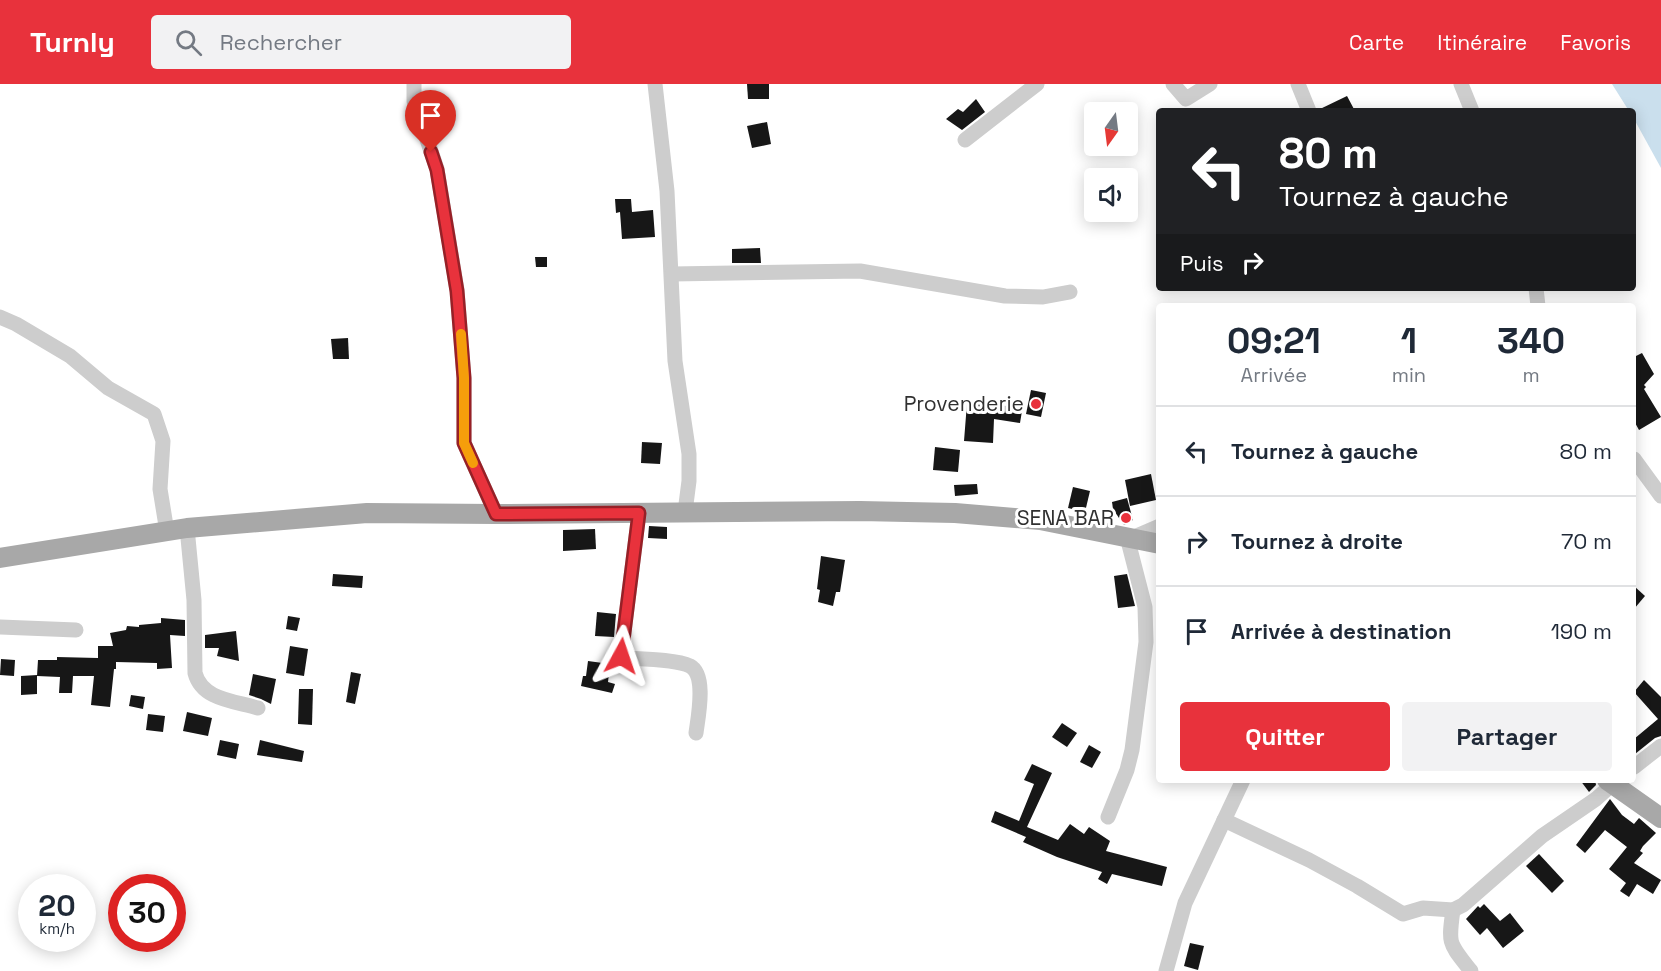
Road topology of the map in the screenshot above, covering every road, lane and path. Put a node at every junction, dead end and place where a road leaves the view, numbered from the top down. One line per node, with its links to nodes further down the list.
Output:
1 (414, 84): 18 (street)
2 (655, 84): 11 (street)
3 (1037, 84): 10 (street)
4 (1173, 84): 5 (street)
5 (1210, 84)
6 (1298, 84): 8 (street)
7 (1461, 84): 9 (street)
8 (1308, 108)
9 (1471, 108)
10 (965, 140)
11 (672, 274): 12 (street); 16 (street)
12 (1070, 292)
13 (0, 317): 21 (street)
14 (1636, 462): 15 (street)
15 (1661, 496)
16 (685, 512): 17 (main road); 22 (main road)
17 (639, 513): 18 (main road); 28 (street)
18 (496, 514): 20 (main road)
19 (1156, 527): 22 (street)
20 (187, 528): 21 (main road); 27 (street)
21 (167, 532): 24 (main road)
22 (1129, 537): 23 (main road); 35 (street)
23 (1156, 543)
24 (0, 558)
25 (0, 627): 26 (street)
26 (76, 630)
27 (258, 708)
28 (696, 733)
29 (1661, 746): 30 (street)
30 (1636, 766)
31 (1242, 783): 36 (street)
32 (1610, 783): 37 (street)
33 (1615, 783): 34 (main road)
34 (1658, 812)
35 (1108, 817)
36 (1224, 820): 37 (street); 38 (street)
37 (1453, 909): 39 (street)
38 (1166, 971)
39 (1471, 971)

